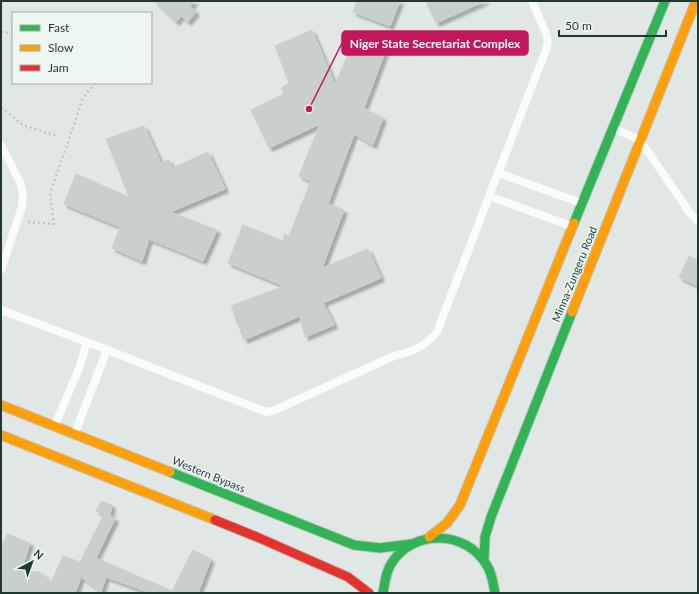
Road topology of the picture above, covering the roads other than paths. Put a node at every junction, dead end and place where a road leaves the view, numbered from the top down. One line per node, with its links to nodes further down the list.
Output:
1 (532, 1): 7 (lane)
2 (665, 1): 4 (main road, Minna-Zungeru Road)
3 (696, 1): 5 (main road, Minna-Zungeru Road)
4 (612, 128): 5 (lane); 9 (main road, Minna-Zungeru Road)
5 (640, 140): 10 (lane); 22 (main road, Minna-Zungeru Road)
6 (1, 145): 12 (lane)
7 (498, 173): 8 (lane); 9 (lane)
8 (489, 196): 11 (lane); 15 (lane)
9 (582, 204): 11 (main road, Minna-Zungeru Road)
10 (698, 221)
11 (572, 226): 20 (main road, Minna-Zungeru Road)
12 (1, 270)
13 (1, 310): 14 (lane)
14 (87, 342): 15 (lane); 17 (lane)
15 (106, 350): 18 (lane)
16 (1, 405): 17 (main road, Western Bypass)
17 (54, 426): 18 (main road, Western Bypass)
18 (74, 434): 21 (main road, Western Bypass)
19 (1, 435): 24 (main road)
20 (429, 537): 21 (main road); 22 (main road)
21 (411, 544): 25 (main road)
22 (484, 559): 23 (main road)
23 (493, 577): 26 (main road); 27 (main road)
24 (369, 593)
25 (383, 593)
26 (495, 593)
27 (505, 593)

